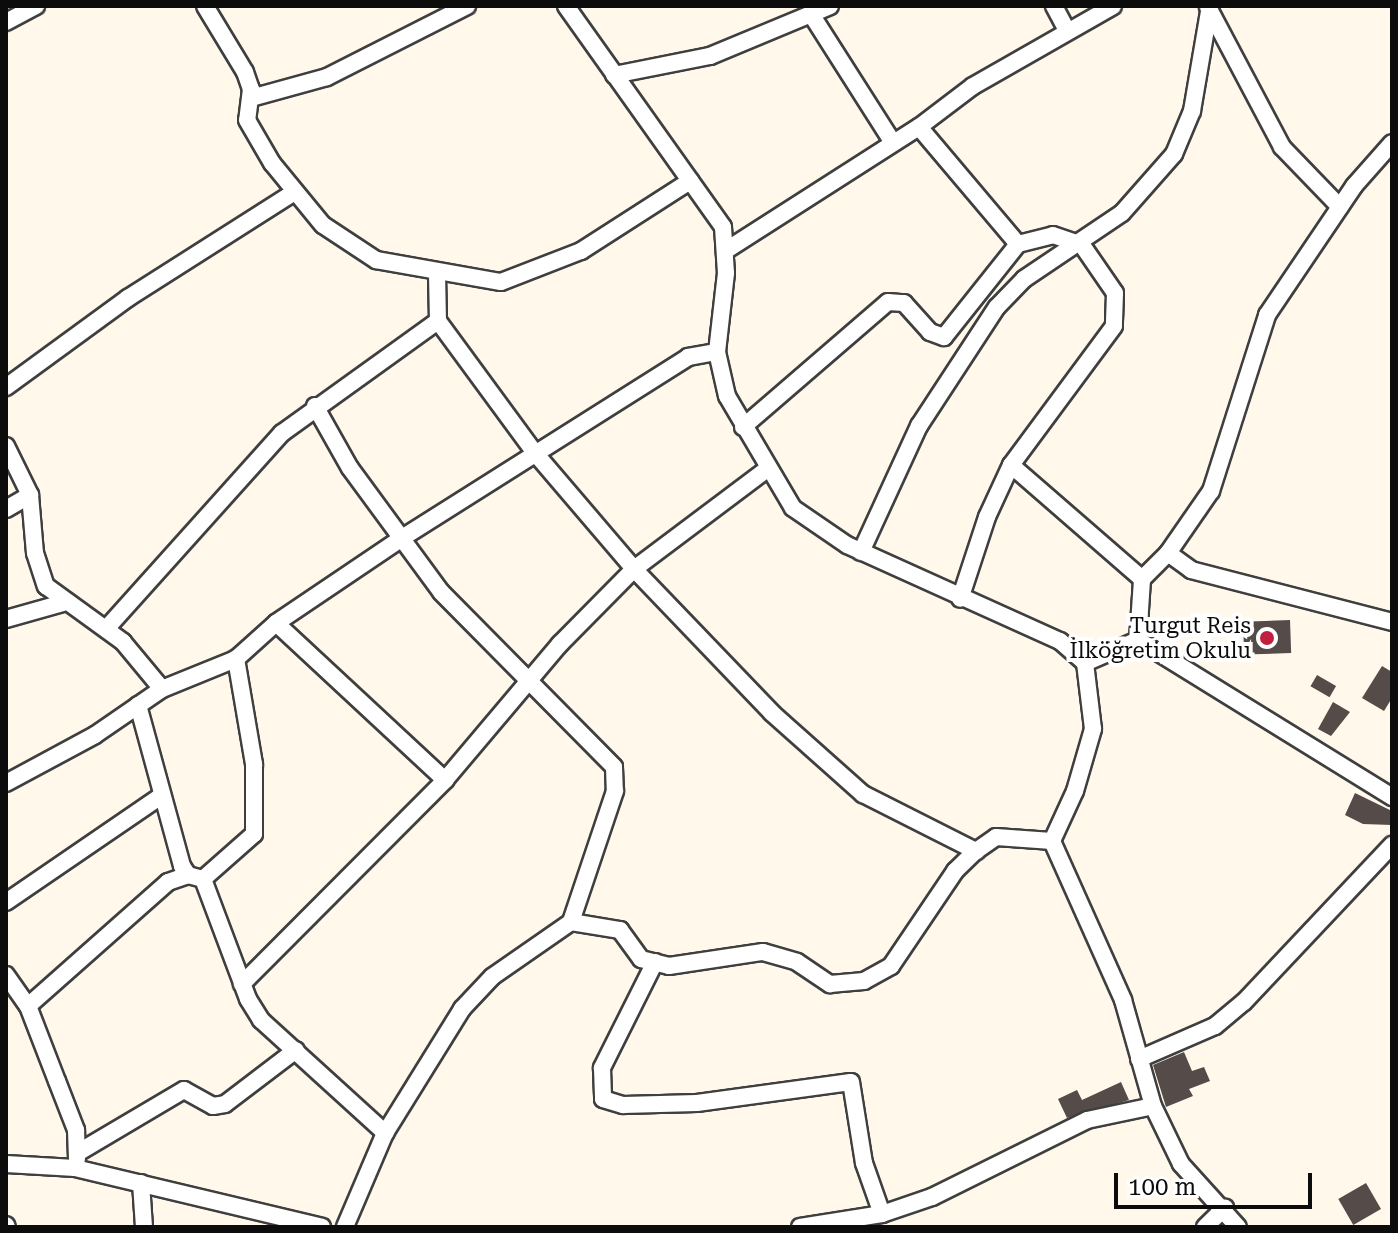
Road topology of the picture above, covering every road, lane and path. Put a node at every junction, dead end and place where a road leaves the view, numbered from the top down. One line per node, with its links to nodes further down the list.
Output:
1 (36, 6): 10 (street)
2 (205, 6): 13 (street)
3 (467, 6): 13 (street)
4 (566, 6): 12 (street)
5 (830, 6): 9 (street)
6 (1054, 6): 11 (street)
7 (1113, 6): 11 (street)
8 (1209, 7): 19 (street); 21 (street)
9 (811, 14): 12 (street); 15 (street)
10 (6, 22)
11 (1067, 30): 14 (street)
12 (614, 75): 17 (street)
13 (251, 98): 18 (street)
14 (919, 127): 15 (street); 20 (street)
15 (892, 141): 22 (street)
16 (1392, 143): 19 (street)
17 (690, 181): 22 (street); 23 (street)
18 (293, 193): 23 (street); 26 (street)
19 (1340, 207): 37 (street)
20 (1018, 244): 21 (street); 28 (street)
21 (1082, 245): 31 (street); 36 (street)
22 (725, 251): 25 (street)
23 (437, 274): 24 (street)
24 (438, 321): 27 (street); 30 (street)
25 (717, 352): 28 (street); 30 (street)
26 (6, 387)
27 (315, 406): 35 (street); 45 (street)
28 (743, 427): 32 (street)
29 (6, 446): 33 (street)
30 (535, 453): 35 (street); 38 (street)
31 (1011, 465): 39 (street); 40 (street)
32 (766, 470): 36 (street); 38 (street)
33 (30, 495): 34 (street); 41 (street)
34 (6, 509)
35 (402, 538): 44 (street); 49 (street)
36 (861, 552): 40 (street)
37 (1168, 553): 39 (street); 43 (street)
38 (634, 569): 49 (street); 58 (street)
39 (1142, 579): 46 (street)
40 (960, 599): 48 (street)
41 (63, 603): 42 (street); 45 (street)
42 (6, 619)
43 (1392, 622)
44 (276, 623): 47 (street); 52 (street)
45 (106, 629): 50 (street)
46 (1138, 640): 48 (street); 55 (street)
47 (236, 659): 50 (street); 59 (street)
48 (1085, 663): 56 (street)
49 (528, 685): 52 (street); 61 (street)
50 (162, 689): 51 (street)
51 (138, 705): 53 (street); 54 (street)
52 (445, 780): 64 (street)
53 (6, 783)
54 (161, 796): 59 (street); 60 (street)
55 (1392, 797)
56 (1052, 841): 58 (street); 67 (street)
57 (1392, 845): 67 (street)
58 (976, 851): 62 (street)
59 (196, 877): 64 (street); 65 (street)
60 (6, 902)
61 (571, 922): 62 (street); 69 (street)
62 (655, 962): 74 (street)
63 (6, 975): 65 (street)
64 (242, 984): 66 (street)
65 (28, 1006): 70 (street)
66 (296, 1050): 69 (street); 70 (street)
67 (1139, 1059): 68 (street)
68 (1153, 1106): 73 (street); 74 (street)
69 (385, 1133): 77 (street)
70 (77, 1160): 71 (street); 72 (street)
71 (6, 1164)
72 (141, 1183): 75 (street); 76 (street)
73 (1225, 1208): 79 (street); 80 (street)
74 (882, 1214): 78 (street)
75 (144, 1227)
76 (322, 1227)
77 (345, 1227)
78 (800, 1227)
79 (1205, 1227)
80 (1238, 1227)

